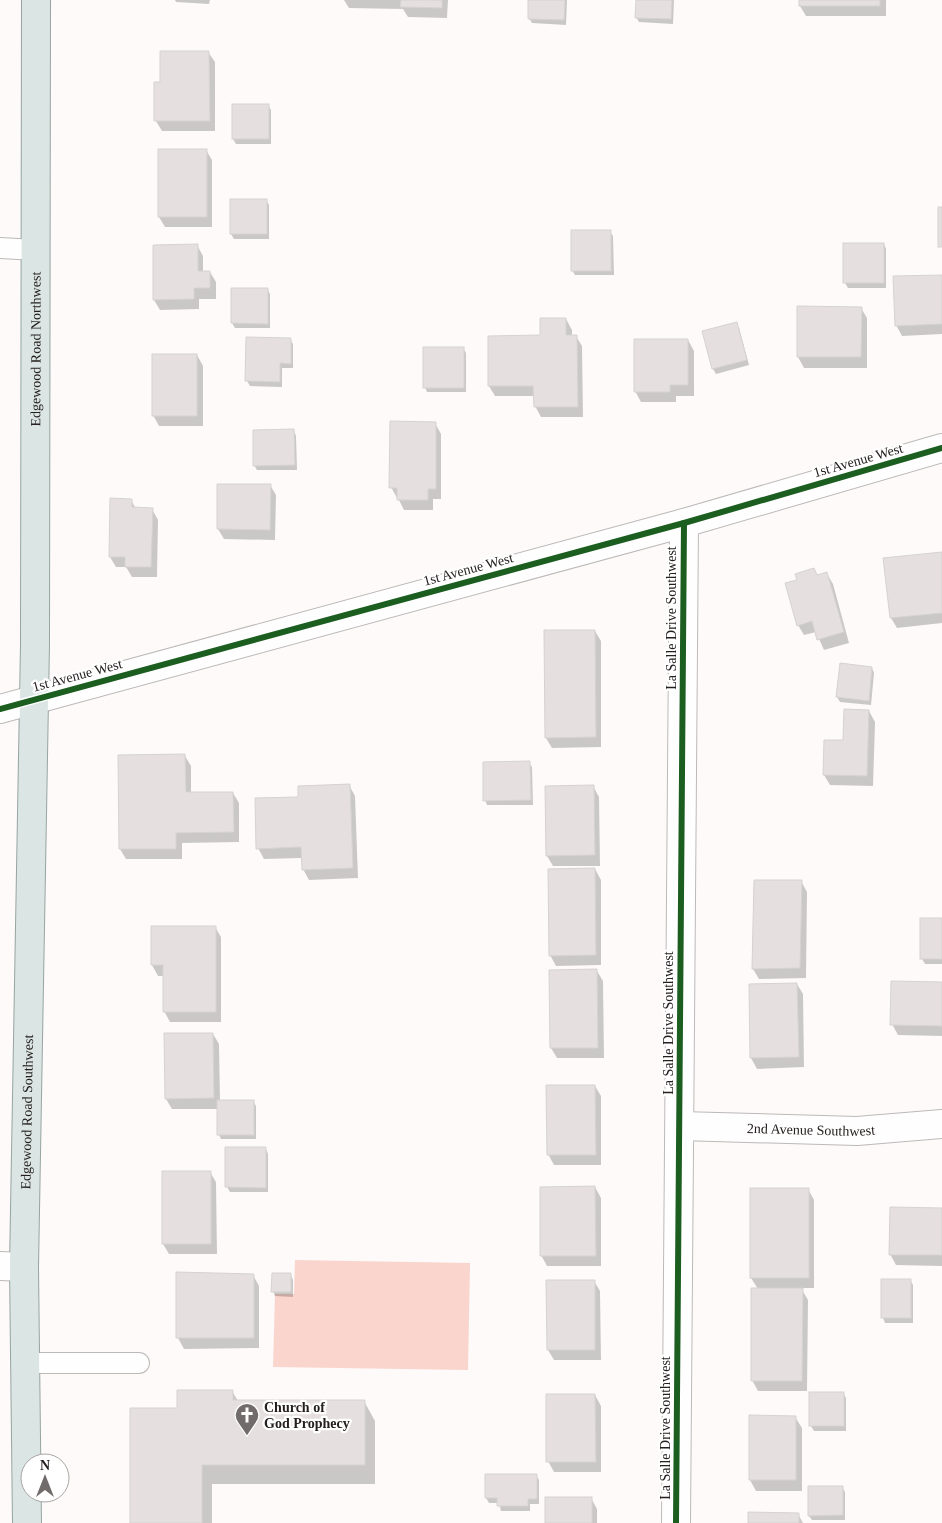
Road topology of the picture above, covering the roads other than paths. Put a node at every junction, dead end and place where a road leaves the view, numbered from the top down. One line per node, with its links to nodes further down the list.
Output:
1 (36, 0): 3 (main road, Edgewood Road Northwest)
2 (0, 248): 3 (lane)
3 (36, 250): 6 (main road, Edgewood Road Northwest)
4 (942, 448): 5 (street, 1st Avenue West)
5 (684, 523): 6 (street, 1st Avenue West); 9 (street, La Salle Drive Southwest)
6 (34, 700): 7 (street, 1st Avenue West); 10 (main road, Edgewood Road Southwest)
7 (0, 709)
8 (942, 1124): 9 (street, 2nd Avenue Southwest)
9 (680, 1126): 14 (street, La Salle Drive Southwest)
10 (12, 1266): 11 (main road, Edgewood Road Southwest)
11 (25, 1363): 12 (lane); 13 (main road, Edgewood Road Southwest)
12 (139, 1363)
13 (27, 1523)
14 (676, 1523)

